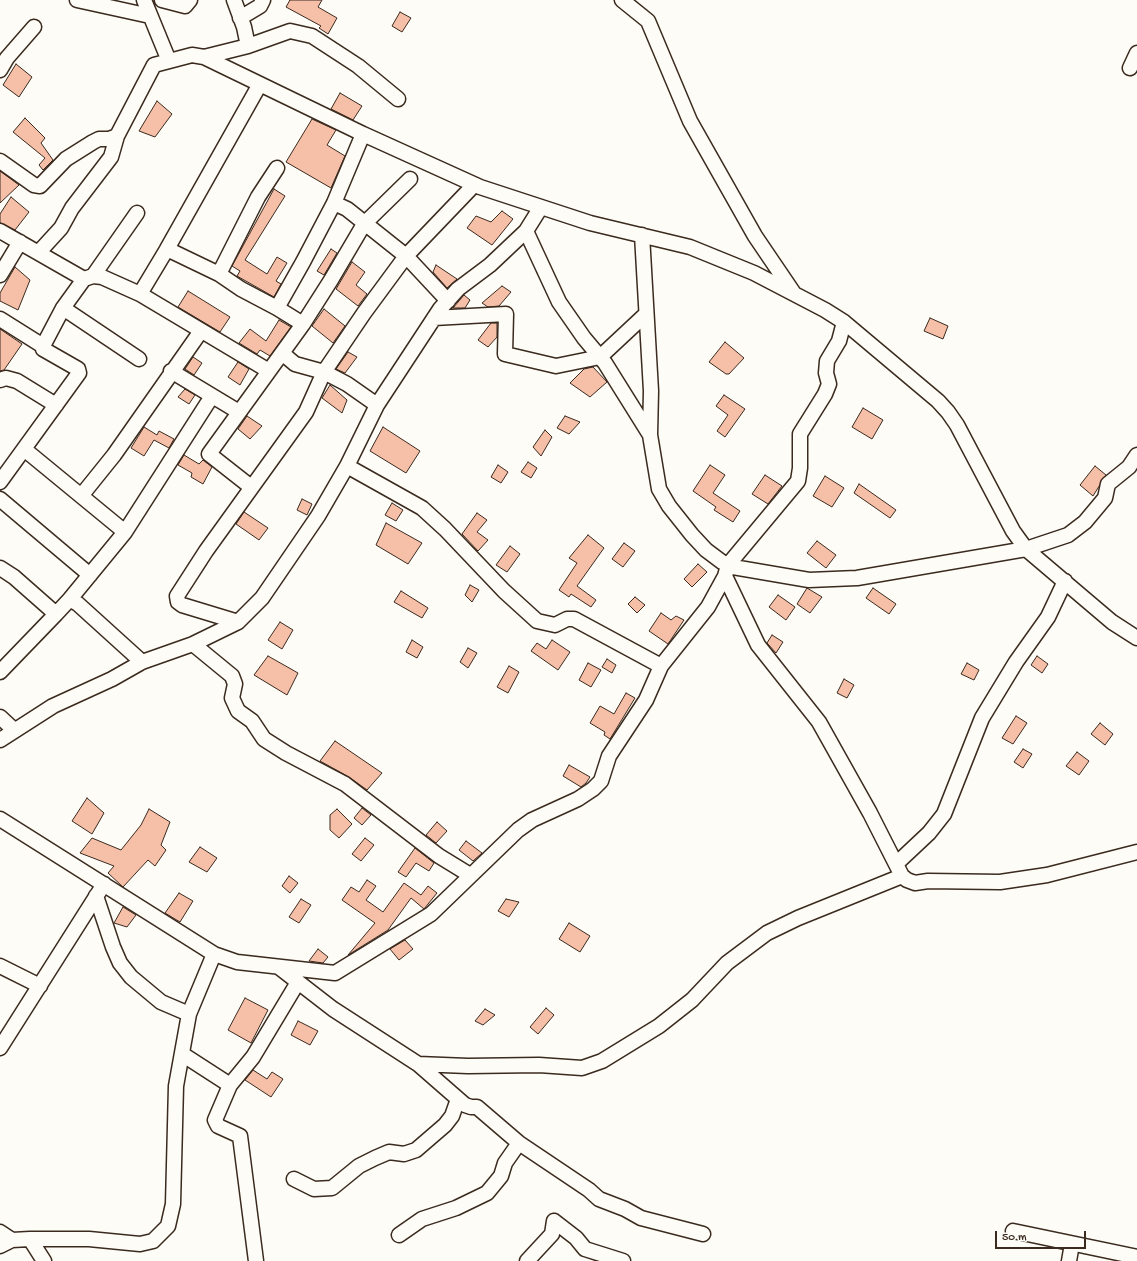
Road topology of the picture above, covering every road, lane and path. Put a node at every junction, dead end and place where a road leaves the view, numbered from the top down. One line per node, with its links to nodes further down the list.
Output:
1 (77, 0): 8 (street)
2 (144, 0): 8 (street)
3 (162, 0): 4 (street)
4 (190, 0)
5 (234, 0): 9 (street)
6 (263, 0): 9 (street)
7 (622, 0): 40 (street)
8 (150, 16): 14 (street)
9 (240, 18): 11 (street)
10 (34, 27): 16 (street)
11 (248, 46): 13 (street); 18 (street)
12 (1137, 53): 15 (street)
13 (204, 57): 14 (street); 17 (street)
14 (169, 61): 20 (street)
15 (1130, 68)
16 (0, 70)
17 (260, 84): 19 (street); 33 (street)
18 (398, 99)
19 (363, 134): 24 (street); 25 (street)
20 (117, 136): 21 (street); 34 (street)
21 (0, 161)
22 (277, 168): 36 (street)
23 (410, 179): 28 (street)
24 (474, 184): 26 (street); 35 (street)
25 (334, 203): 28 (street); 43 (street)
26 (541, 207): 30 (street); 31 (street)
27 (137, 213): 38 (street)
28 (364, 224): 35 (street); 48 (street)
29 (0, 231): 32 (street)
30 (526, 231): 41 (street); 52 (street)
31 (642, 235): 40 (street); 44 (street)
32 (20, 242): 34 (street); 37 (street)
33 (168, 249): 36 (street); 39 (street)
34 (39, 252): 38 (street)
35 (406, 256): 41 (street); 56 (street)
36 (219, 274): 43 (street)
37 (0, 275)
38 (89, 278): 39 (street); 42 (street)
39 (140, 294): 49 (street)
40 (794, 294): 47 (street)
41 (448, 301): 45 (street)
42 (63, 308): 50 (street); 53 (street)
43 (278, 308): 48 (street)
44 (646, 314): 52 (street); 62 (street)
45 (434, 318): 52 (street); 60 (street)
46 (0, 319): 50 (street)
47 (844, 322): 71 (street); 73 (street)
48 (303, 324): 51 (street)
49 (201, 331): 54 (street); 55 (street)
50 (43, 346): 59 (street)
51 (282, 353): 55 (street); 56 (street)
52 (600, 357): 62 (street)
53 (139, 359)
54 (171, 371): 58 (street); 68 (street)
55 (269, 371): 61 (street)
56 (324, 372): 60 (street); 67 (street)
57 (1, 380): 59 (street)
58 (212, 396): 61 (street); 70 (street)
59 (56, 405): 63 (street)
60 (377, 405): 65 (street)
61 (239, 412): 67 (street)
62 (650, 435): 73 (street)
63 (24, 449): 66 (street); 68 (street)
64 (1137, 455): 71 (street)
65 (347, 466): 78 (street); 82 (street)
66 (0, 482)
67 (251, 487): 78 (street)
68 (81, 496): 70 (street)
69 (0, 499): 74 (street)
70 (124, 532): 74 (street)
71 (1026, 549): 73 (street); 75 (street)
72 (0, 568): 77 (street)
73 (727, 571): 82 (street); 89 (street)
74 (90, 575): 76 (street)
75 (1064, 581): 79 (street); 89 (street)
76 (70, 599): 77 (street); 81 (street)
77 (56, 614): 83 (street)
78 (238, 622): 80 (street)
79 (1137, 638)
80 (192, 644): 81 (street); 90 (street)
81 (142, 662): 85 (street)
82 (662, 666): 90 (street)
83 (0, 672)
84 (0, 717): 85 (street)
85 (14, 730): 86 (street)
86 (0, 740)
87 (0, 819): 92 (street)
88 (1137, 852): 91 (street)
89 (896, 864): 91 (street)
90 (470, 875): 96 (street)
91 (902, 876): 102 (street)
92 (104, 884): 93 (street); 94 (street)
93 (96, 896): 98 (street); 99 (street)
94 (214, 954): 96 (street); 99 (street)
95 (0, 966): 98 (street)
96 (280, 968): 97 (street)
97 (298, 982): 102 (street); 103 (street)
98 (40, 986): 100 (street)
99 (189, 1014): 101 (street)
100 (0, 1048)
101 (182, 1054): 103 (street); 111 (street)
102 (418, 1064): 104 (street)
103 (230, 1086): 116 (street)
104 (458, 1099): 105 (street); 106 (street)
105 (519, 1143): 109 (street); 110 (street)
106 (294, 1179)
107 (1013, 1231): 113 (street)
108 (0, 1232): 112 (street)
109 (703, 1234)
110 (399, 1235)
111 (30, 1239): 112 (street); 115 (street)
112 (6, 1243)
113 (1072, 1244): 114 (street); 119 (street)
114 (1137, 1257)
115 (44, 1261)
116 (256, 1261)
117 (527, 1261): 118 (street)
118 (624, 1261)
119 (1069, 1261)

